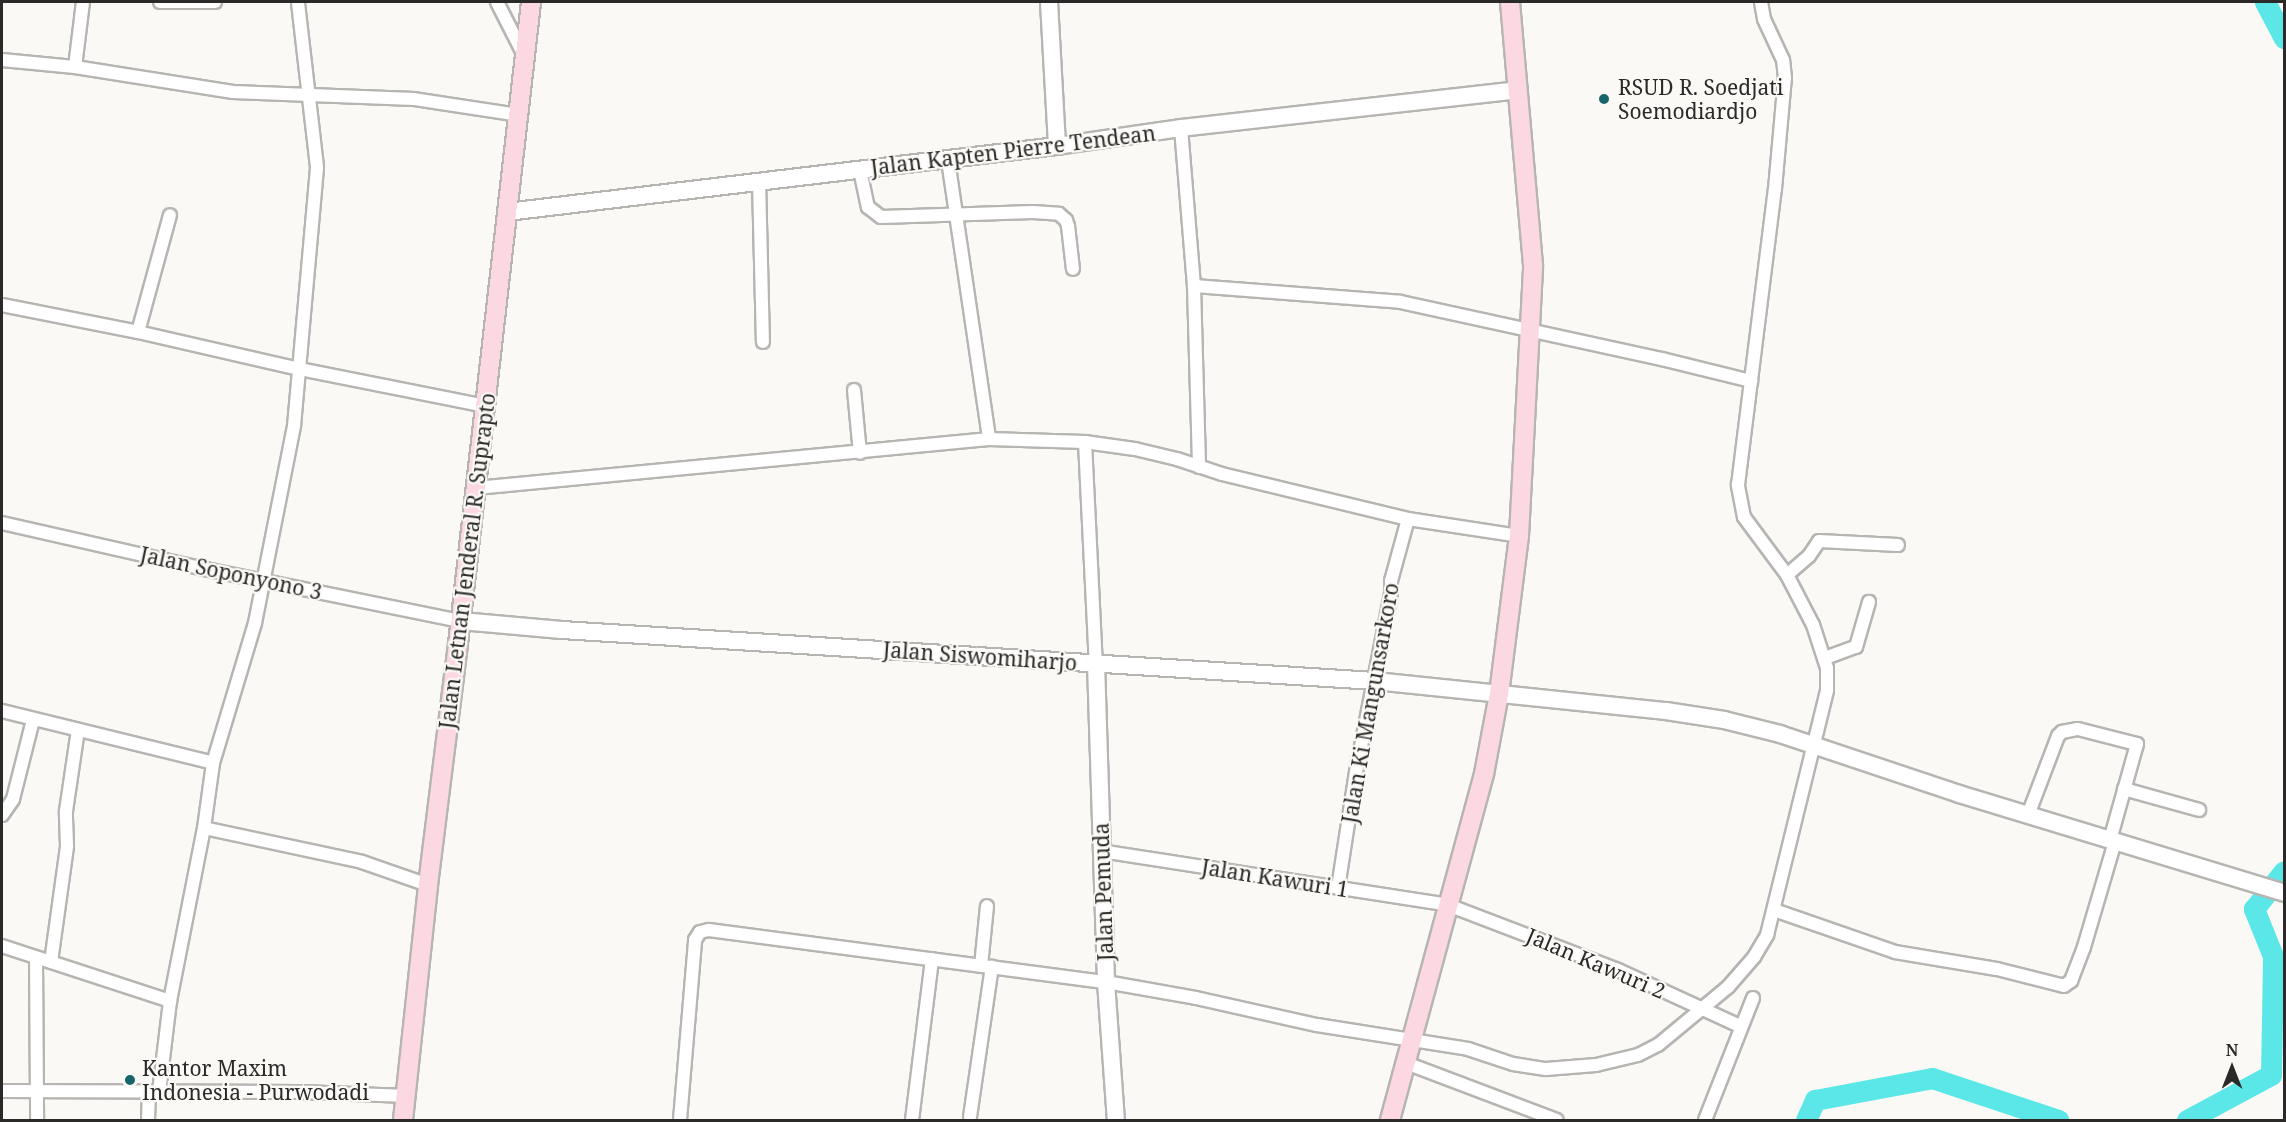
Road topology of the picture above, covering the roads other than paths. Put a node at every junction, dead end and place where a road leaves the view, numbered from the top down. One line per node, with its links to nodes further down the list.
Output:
1 (83, 2): 12 (street)
2 (160, 2): 3 (street)
3 (215, 2)
4 (298, 2): 14 (street)
5 (496, 2): 10 (street)
6 (531, 2): 10 (main road, Jalan Letnan Jenderal R. Suprapto)
7 (1049, 2): 17 (main road)
8 (1510, 2): 13 (main road)
9 (1761, 2): 31 (street)
10 (525, 56): 15 (main road, Jalan Letnan Jenderal R. Suprapto)
11 (2, 60): 12 (street)
12 (75, 67): 14 (street)
13 (1518, 90): 16 (main road, Jalan Kapten Pierre Tendean); 27 (main road)
14 (309, 95): 15 (street); 30 (street)
15 (519, 115): 21 (main road, Jalan Letnan Jenderal R. Suprapto)
16 (1180, 128): 17 (main road, Jalan Kapten Pierre Tendean); 25 (street)
17 (1057, 146): 18 (main road, Jalan Kapten Pierre Tendean)
18 (948, 159): 19 (main road, Jalan Kapten Pierre Tendean); 23 (street)
19 (860, 170): 20 (main road, Jalan Kapten Pierre Tendean); 23 (street)
20 (759, 181): 21 (main road, Jalan Kapten Pierre Tendean); 29 (street)
21 (507, 212): 33 (main road, Jalan Letnan Jenderal R. Suprapto)
22 (170, 215): 28 (street)
23 (956, 216): 24 (street); 34 (street)
24 (1073, 269)
25 (1194, 286): 27 (street); 37 (street)
26 (2, 305): 28 (street)
27 (1532, 329): 31 (street); 41 (main road)
28 (138, 332): 30 (street)
29 (763, 342)
30 (300, 369): 33 (street); 44 (street)
31 (1751, 381): 43 (street)
32 (854, 390): 36 (street)
33 (485, 406): 38 (main road, Jalan Letnan Jenderal R. Suprapto)
34 (989, 440): 35 (street); 36 (street)
35 (1085, 442): 37 (street); 48 (street)
36 (860, 453): 38 (street)
37 (1199, 467): 39 (street)
38 (476, 488): 46 (main road, Jalan Letnan Jenderal R. Suprapto)
39 (1408, 519): 41 (street); 49 (street, Jalan Ki Mangunsarkoro)
40 (2, 523): 44 (street, Jalan Soponyono 3)
41 (1519, 536): 50 (main road)
42 (1898, 545): 43 (street)
43 (1787, 575): 47 (street)
44 (264, 581): 46 (street, Jalan Soponyono 3); 55 (street)
45 (1869, 602): 47 (street)
46 (461, 621): 48 (main road, Jalan Siswomiharjo); 63 (main road, Jalan Letnan Jenderal R. Suprapto)
47 (1825, 658): 54 (street)
48 (1096, 663): 49 (main road, Jalan Siswomiharjo); 62 (main road, Jalan Pemuda)
49 (1375, 681): 50 (main road, Jalan Siswomiharjo); 64 (street, Jalan Ki Mangunsarkoro)
50 (1499, 694): 54 (main road, Jalan Siswomiharjo); 66 (main road)
51 (2, 711): 52 (street)
52 (33, 720): 53 (street); 58 (street)
53 (78, 730): 55 (street); 72 (street)
54 (1812, 746): 59 (main road, Jalan Siswomiharjo); 68 (street)
55 (213, 763): 60 (street)
56 (2124, 789): 57 (street); 59 (street); 61 (street)
57 (2199, 810)
58 (2, 815)
59 (2028, 815): 61 (main road, Jalan Siswomiharjo)
60 (204, 828): 63 (street); 76 (street)
61 (2113, 841): 65 (main road, Jalan Siswomiharjo); 68 (street)
62 (1101, 851): 64 (street, Jalan Kawuri 1); 74 (main road, Jalan Pemuda)
63 (428, 885): 84 (main road, Jalan Letnan Jenderal R. Suprapto)
64 (1338, 888): 66 (street, Jalan Kawuri 1)
65 (2284, 893)
66 (1448, 905): 77 (street, Jalan Kawuri 2); 79 (main road)
67 (987, 906): 73 (street)
68 (1774, 910): 77 (street)
69 (2, 946): 70 (street)
70 (36, 958): 72 (street); 82 (street)
71 (932, 959): 73 (street); 89 (street); 90 (street)
72 (51, 962): 76 (street)
73 (986, 967): 74 (street); 85 (street)
74 (1106, 982): 79 (street); 91 (main road, Jalan Pemuda)
75 (1753, 998): 78 (street)
76 (170, 1001): 83 (street)
77 (1702, 1007): 78 (street, Jalan Kawuri 2); 79 (street)
78 (1740, 1026): 94 (street)
79 (1412, 1040): 80 (main road)
80 (1406, 1063): 92 (main road); 93 (street)
81 (2, 1091): 82 (street)
82 (37, 1091): 83 (street); 86 (street)
83 (154, 1092): 84 (street); 87 (street)
84 (408, 1096): 88 (main road, Jalan Letnan Jenderal R. Suprapto)
85 (970, 1117)
86 (37, 1120)
87 (148, 1120)
88 (403, 1120)
89 (680, 1120)
90 (912, 1120)
91 (1116, 1120)
92 (1390, 1120)
93 (1557, 1120)
94 (1705, 1120)

